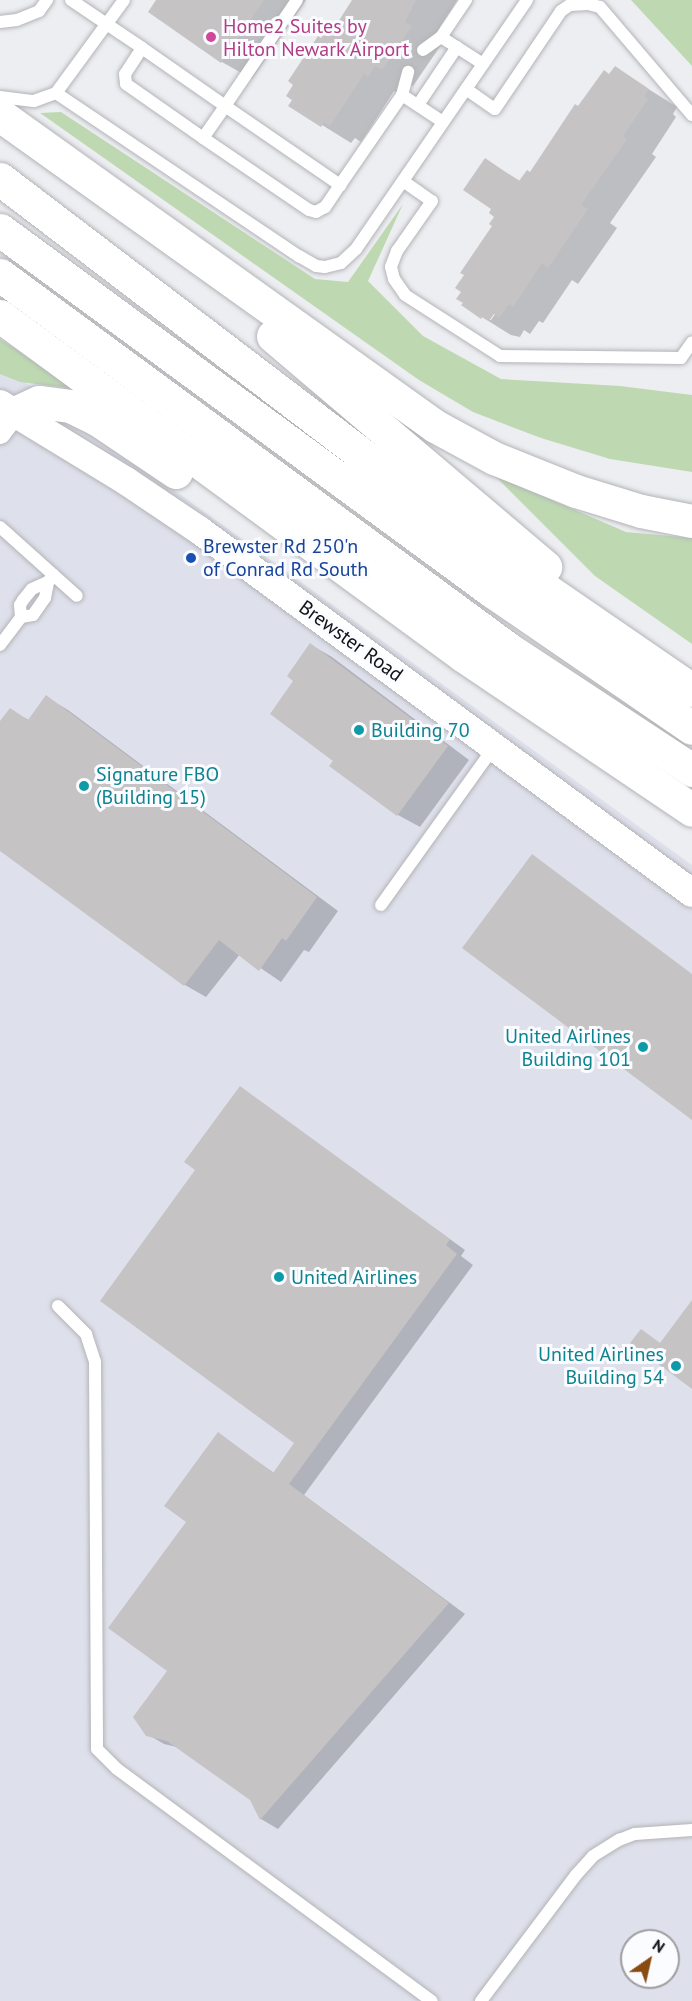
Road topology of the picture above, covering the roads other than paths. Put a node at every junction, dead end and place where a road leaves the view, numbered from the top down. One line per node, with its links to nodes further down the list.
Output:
1 (47, 0): 7 (lane)
2 (71, 0): 8 (lane)
3 (124, 0): 8 (lane)
4 (297, 0): 20 (lane)
5 (466, 0): 9 (lane)
6 (527, 0): 13 (lane)
7 (0, 22)
8 (106, 24): 11 (lane); 16 (lane)
9 (441, 37): 10 (lane); 12 (lane)
10 (457, 47): 13 (lane); 19 (lane)
11 (142, 48): 20 (lane); 24 (lane)
12 (423, 50)
13 (483, 64): 15 (lane)
14 (408, 72): 17 (lane)
15 (466, 89): 22 (lane); 23 (lane)
16 (56, 93): 18 (lane); 26 (lane)
17 (402, 95): 19 (lane); 27 (lane)
18 (0, 97)
19 (418, 105): 23 (lane)
20 (225, 106): 24 (lane); 27 (lane)
21 (0, 115): 30 (highway)
22 (692, 115)
23 (443, 122): 26 (lane)
24 (203, 138): 27 (lane)
25 (0, 179): 31 (highway)
26 (403, 181): 34 (lane)
27 (340, 185)
28 (0, 201): 31 (highway)
29 (0, 230): 45 (highway)
30 (194, 253): 36 (highway); 44 (highway)
31 (108, 261): 44 (highway)
32 (0, 275): 47 (highway)
33 (0, 316): 40 (highway)
34 (692, 342)
35 (5, 416): 40 (highway); 46 (street, Brewster Road)
36 (513, 467): 37 (highway); 38 (highway)
37 (692, 501)
38 (692, 521)
39 (0, 527): 41 (lane)
40 (347, 571): 48 (highway)
41 (50, 579): 42 (lane); 43 (lane)
42 (77, 596)
43 (0, 645)
44 (692, 689)
45 (692, 728)
46 (495, 746): 51 (street, Brewster Road); 52 (lane)
47 (692, 770)
48 (633, 772): 49 (highway); 50 (highway)
49 (692, 810)
50 (692, 815)
51 (692, 893)
52 (381, 905)
53 (58, 1306): 55 (lane)
54 (692, 1830): 56 (lane)
55 (432, 2001)
56 (481, 2001)

